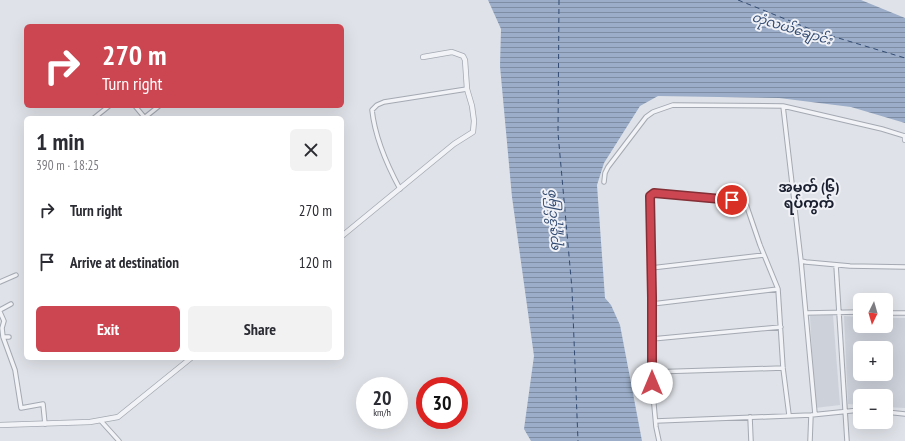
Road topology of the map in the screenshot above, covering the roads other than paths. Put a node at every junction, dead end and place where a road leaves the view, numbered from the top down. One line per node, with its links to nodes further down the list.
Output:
1 (423, 57): 2 (street)
2 (467, 89): 13 (street); 13 (street)
3 (783, 106): 10 (street); 12 (street); 16 (street)
4 (106, 108): 7 (street)
5 (137, 108): 8 (street)
6 (157, 108): 9 (street)
7 (96, 116)
8 (143, 116)
9 (147, 116)
10 (905, 136): 11 (street)
11 (905, 140)
12 (604, 182)
13 (400, 189): 14 (street)
14 (344, 234)
15 (764, 255): 19 (street); 19 (street); 22 (street)
16 (801, 261): 17 (street); 28 (street)
17 (836, 265): 18 (street); 26 (street)
18 (905, 267)
19 (651, 268): 24 (street)
20 (16, 275): 21 (street)
21 (0, 282)
22 (778, 289): 24 (street); 31 (street)
23 (10, 304): 25 (street)
24 (652, 304): 34 (street)
25 (0, 311): 32 (street)
26 (840, 312): 27 (street); 28 (street); 39 (street)
27 (853, 312)
28 (806, 313): 43 (street)
29 (893, 313): 30 (street)
30 (905, 313)
31 (781, 326): 34 (street); 36 (street)
32 (3, 337): 33 (street); 47 (street)
33 (9, 337)
34 (652, 339): 37 (street)
35 (188, 360): 45 (street)
36 (783, 368): 37 (street); 42 (street)
37 (652, 372): 46 (street)
38 (853, 410): 39 (street)
39 (846, 411): 43 (street); 53 (street)
40 (893, 413): 41 (street)
41 (905, 414)
42 (788, 415): 43 (street); 44 (street)
43 (813, 415): 52 (street)
44 (750, 417): 46 (street); 51 (street)
45 (101, 421): 47 (street); 49 (street)
46 (656, 421): 50 (street)
47 (45, 424): 48 (street)
48 (0, 426)
49 (119, 441)
50 (659, 441)
51 (751, 441)
52 (810, 441)
53 (847, 441)

